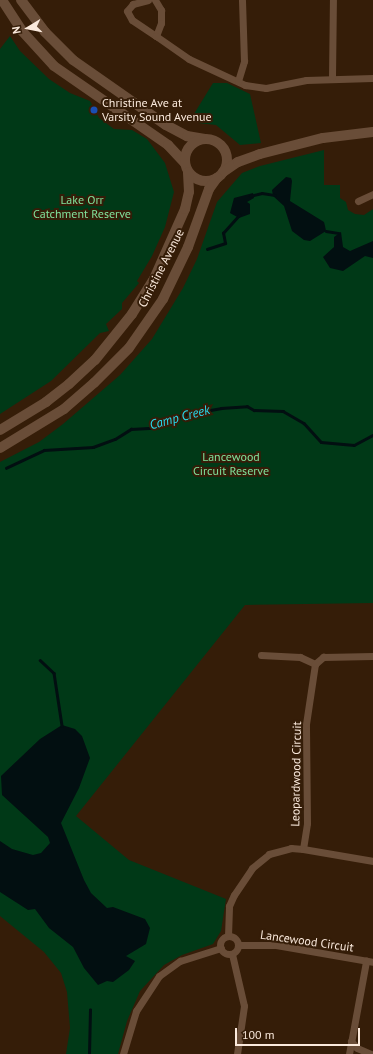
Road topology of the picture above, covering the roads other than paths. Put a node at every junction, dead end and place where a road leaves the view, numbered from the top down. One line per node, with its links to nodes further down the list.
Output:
1 (2, 0): 15 (main road)
2 (21, 0): 12 (main road)
3 (148, 0): 7 (street)
4 (155, 0): 7 (street)
5 (242, 0): 10 (street)
6 (333, 0): 8 (street)
7 (156, 36): 10 (street)
8 (332, 77): 9 (street); 10 (street)
9 (373, 78)
10 (238, 81)
11 (373, 132): 14 (main road)
12 (205, 139): 13 (main road); 15 (main road)
13 (223, 148): 14 (main road); 16 (main road)
14 (260, 154): 16 (main road)
15 (186, 167): 16 (main road); 19 (main road, Christine Avenue)
16 (220, 175): 20 (main road, Christine Avenue)
17 (373, 194): 18 (street)
18 (358, 201)
19 (0, 430)
20 (0, 448)
21 (261, 655): 23 (street)
22 (373, 656): 23 (street)
23 (315, 664): 24 (street, Leopardwood Circuit)
24 (303, 848): 25 (street); 26 (street)
25 (373, 861)
26 (228, 936): 27 (street); 28 (street)
27 (238, 945): 29 (street); 30 (street, Lancewood Circuit)
28 (221, 948): 29 (street); 32 (street)
29 (232, 954): 33 (street)
30 (370, 962): 31 (street)
31 (351, 1041): 34 (street); 35 (street)
32 (123, 1054)
33 (237, 1054)
34 (349, 1054)
35 (371, 1054)

